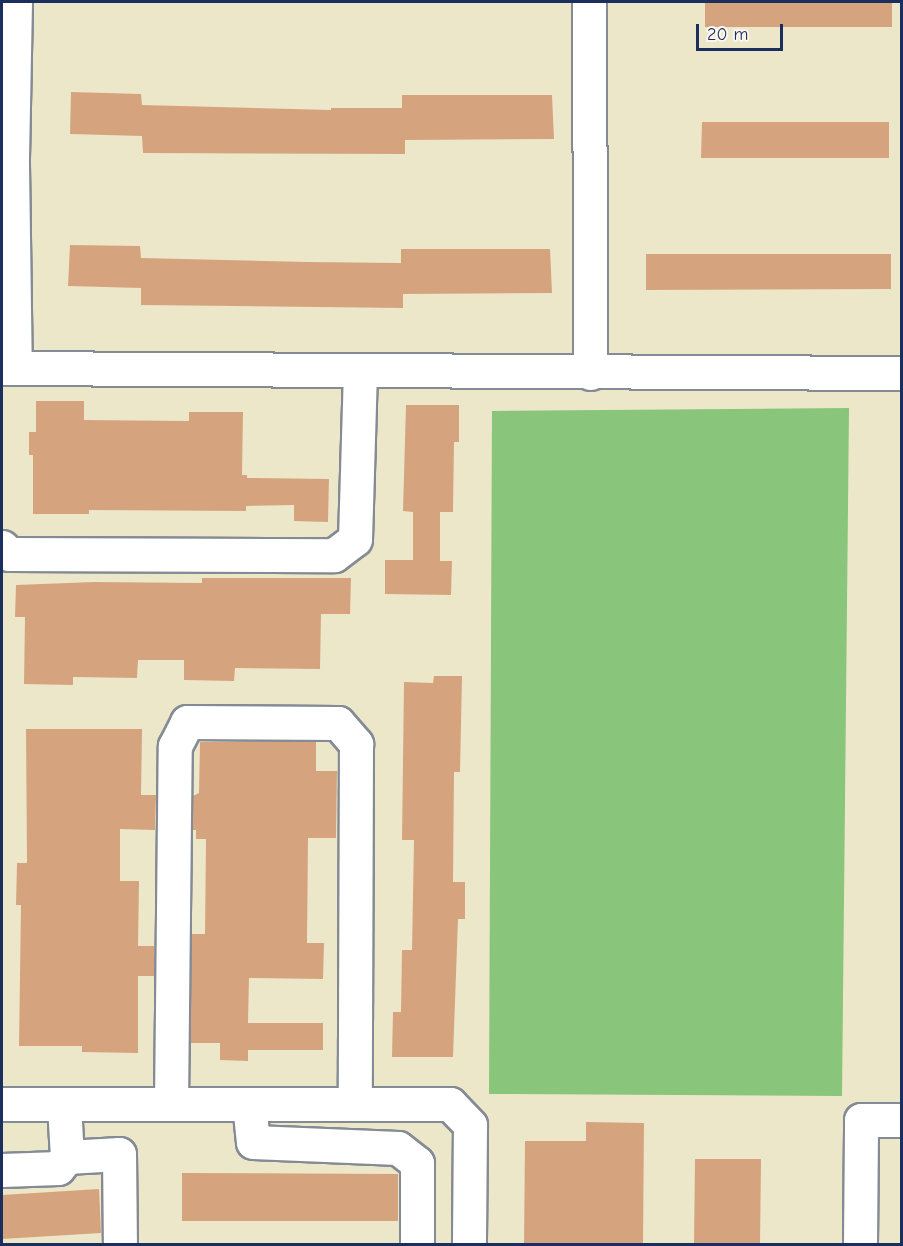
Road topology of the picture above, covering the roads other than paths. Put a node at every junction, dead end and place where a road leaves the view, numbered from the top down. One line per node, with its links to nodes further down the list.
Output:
1 (15, 2): 3 (street)
2 (589, 2): 6 (street)
3 (7, 165): 4 (street)
4 (8, 368): 5 (street)
5 (360, 370): 6 (street); 8 (street)
6 (590, 373): 7 (street)
7 (902, 373)
8 (2, 547)
9 (2, 1104): 10 (street)
10 (64, 1104): 11 (street); 15 (street)
11 (171, 1104): 12 (street); 13 (street)
12 (249, 1104): 13 (street); 18 (street)
13 (356, 1104): 19 (street)
14 (902, 1120): 20 (street)
15 (67, 1157): 16 (street); 17 (street)
16 (2, 1170)
17 (120, 1245)
18 (417, 1245)
19 (469, 1245)
20 (860, 1245)

